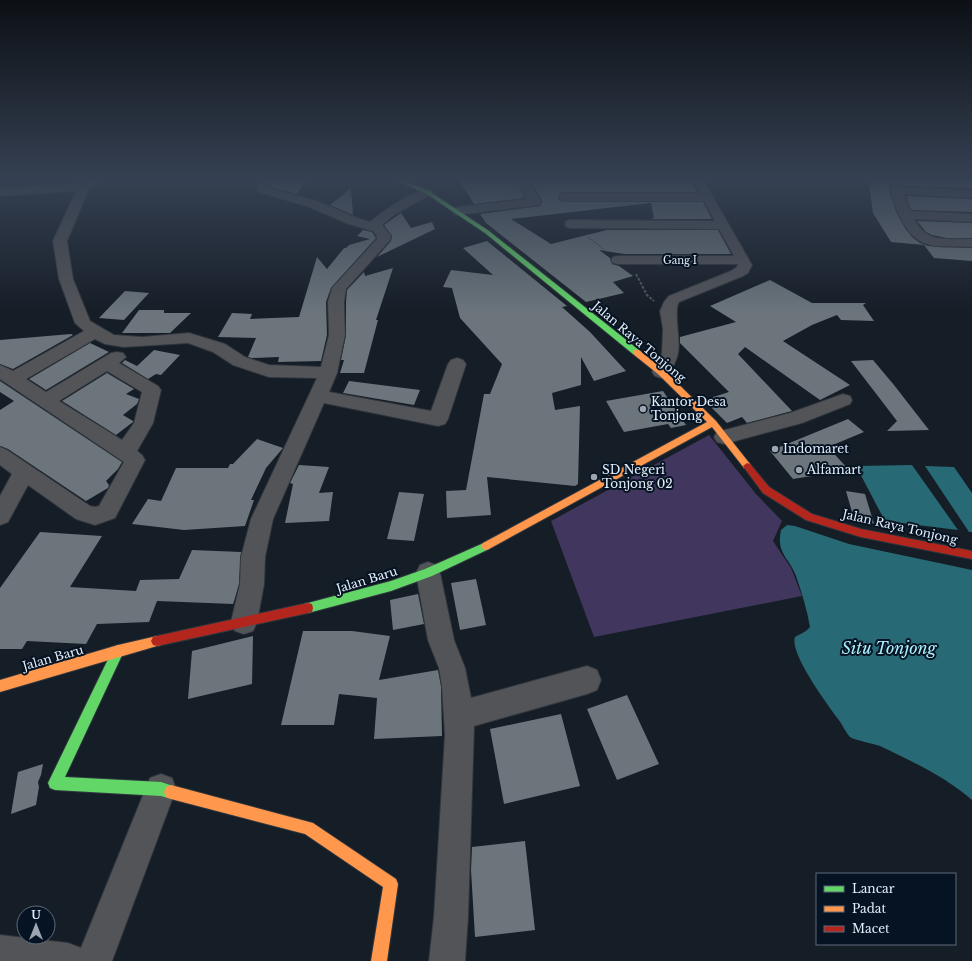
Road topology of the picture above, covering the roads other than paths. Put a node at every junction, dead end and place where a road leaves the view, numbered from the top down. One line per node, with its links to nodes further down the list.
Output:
1 (68, 225): 11 (street)
2 (367, 225): 7 (street)
3 (477, 225): 15 (main road, Jalan Raya Tonjong)
4 (701, 225): 5 (street)
5 (724, 225): 10 (street)
6 (912, 225): 8 (street)
7 (372, 226): 16 (street)
8 (972, 243)
9 (618, 260): 10 (street, Gang I)
10 (743, 260): 15 (street)
11 (95, 332): 12 (street); 17 (street)
12 (142, 342): 13 (street); 16 (street)
13 (106, 364): 20 (street); 22 (street)
14 (457, 364): 18 (street)
15 (661, 372): 21 (main road, Jalan Raya Tonjong)
16 (328, 373): 18 (street)
17 (6, 375): 20 (street)
18 (319, 396): 28 (street)
19 (843, 400): 21 (street)
20 (46, 401): 22 (street)
21 (718, 430): 26 (main road, Jalan Raya Tonjong); 27 (main road, Jalan Baru)
22 (125, 451): 24 (street)
23 (0, 455): 24 (street)
24 (24, 472): 25 (street)
25 (0, 516)
26 (972, 555)
27 (428, 573): 28 (main road, Jalan Baru); 32 (street)
28 (244, 622): 29 (main road, Jalan Baru)
29 (118, 651): 31 (main road, Jalan Baru); 33 (main road)
30 (587, 680): 32 (street)
31 (0, 686)
32 (458, 716): 38 (street)
33 (161, 789): 36 (street); 37 (main road)
34 (0, 953): 35 (street)
35 (68, 961)
36 (94, 961)
37 (379, 961)
38 (447, 961)

